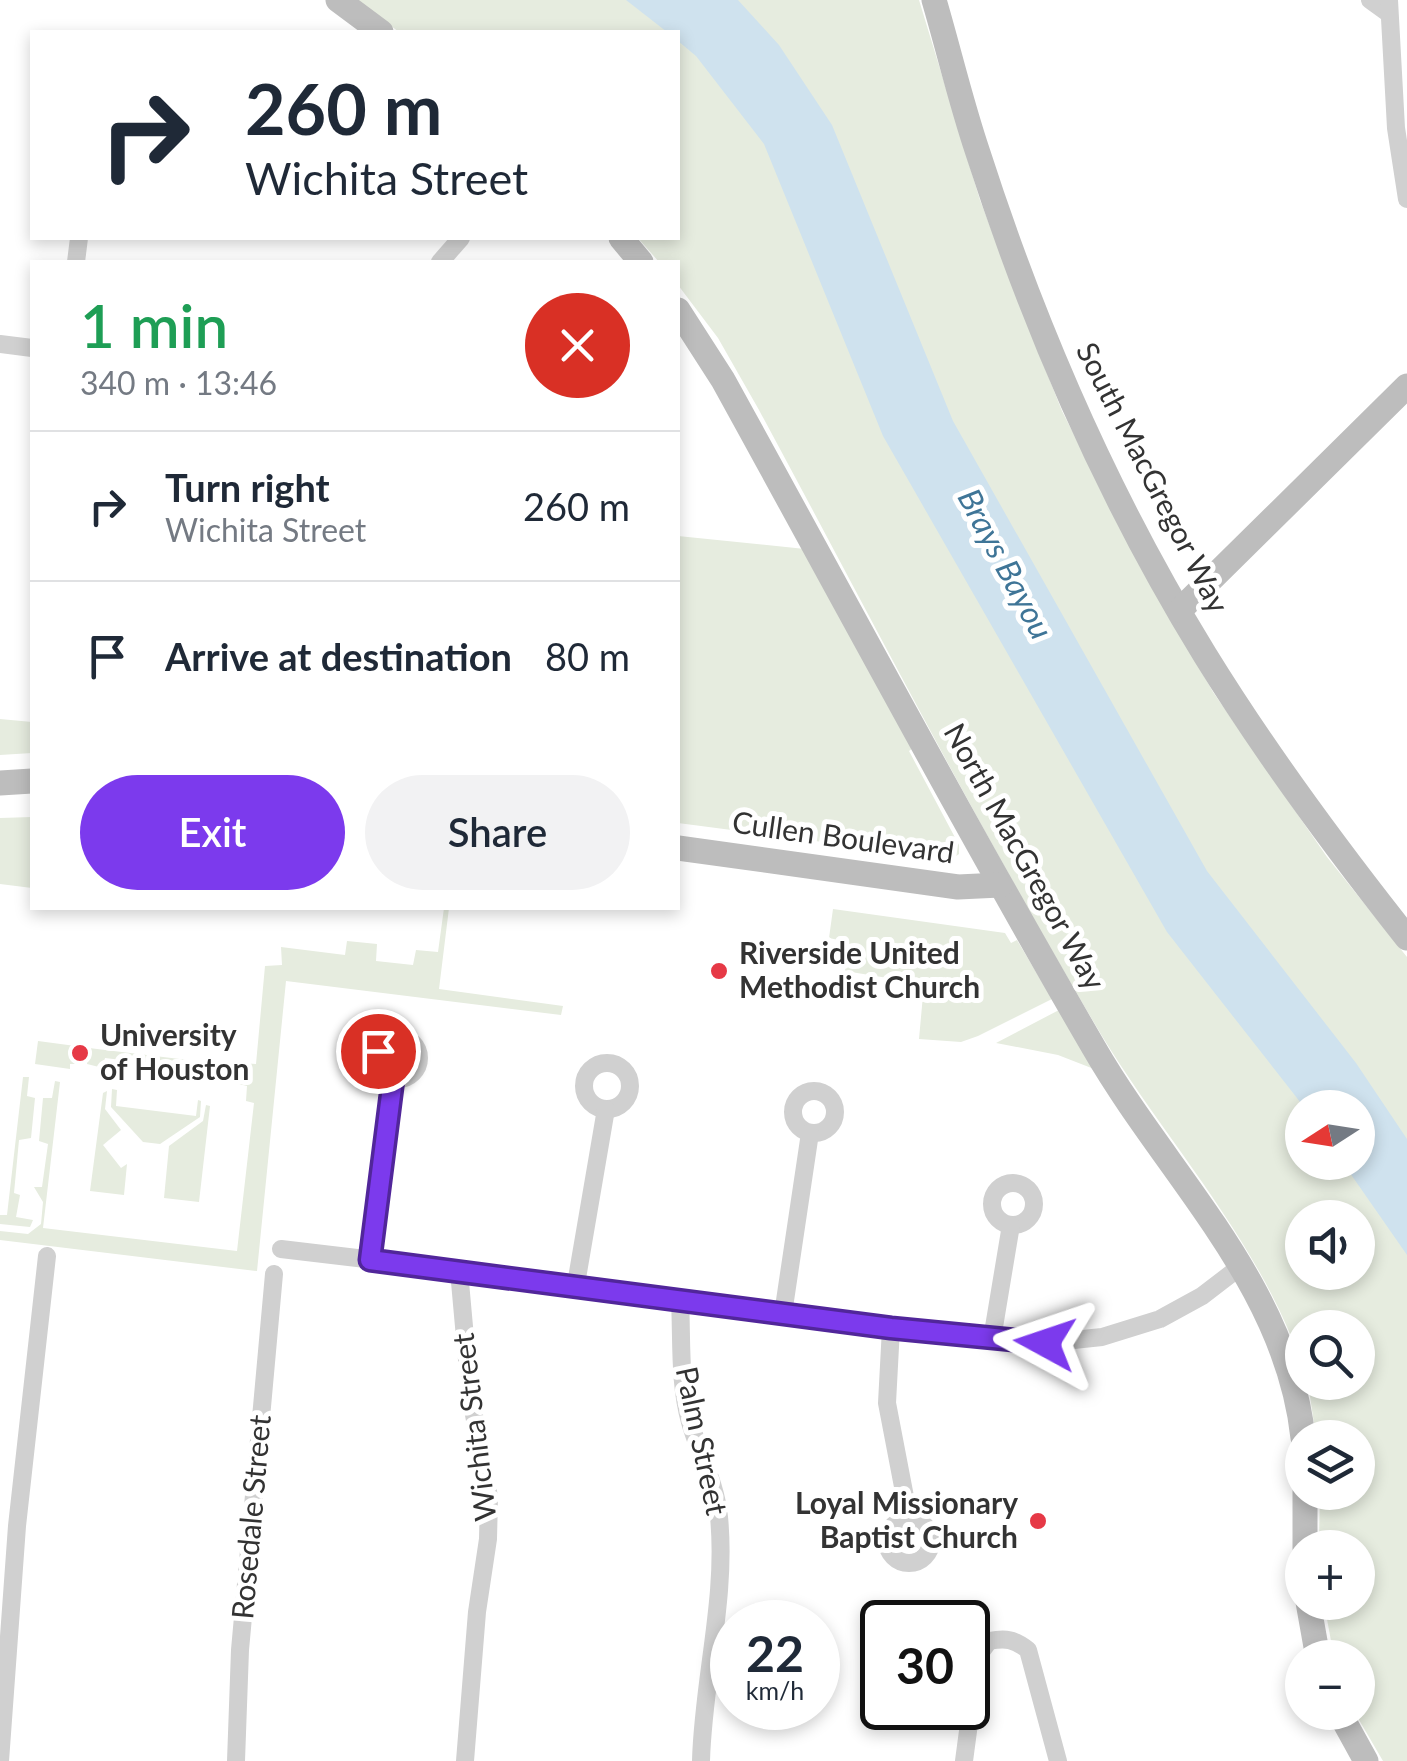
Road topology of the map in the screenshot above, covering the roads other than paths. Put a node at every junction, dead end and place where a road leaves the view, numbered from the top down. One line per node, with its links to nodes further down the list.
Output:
1 (338, 0): 5 (street)
2 (934, 0): 15 (street, South MacGregor Way)
3 (1370, 0): 4 (street)
4 (1389, 6): 6 (street)
5 (378, 30)
6 (1407, 199)
7 (459, 240): 9 (street)
8 (623, 240): 10 (street)
9 (442, 260)
10 (640, 260)
11 (680, 313): 19 (street, North MacGregor Way)
12 (0, 344): 13 (street)
13 (30, 348)
14 (1407, 386): 15 (street)
15 (1180, 610): 20 (street, South MacGregor Way)
16 (30, 781): 17 (street)
17 (0, 783)
18 (680, 848): 19 (street, Cullen Boulevard)
19 (1000, 885): 28 (street, North MacGregor Way)
20 (1407, 938)
21 (393, 1079): 27 (street)
22 (606, 1110): 31 (street)
23 (810, 1133): 33 (street)
24 (1011, 1225): 35 (street)
25 (281, 1250): 27 (street)
26 (47, 1256): 39 (street)
27 (370, 1260): 29 (street)
28 (1241, 1266): 35 (street); 36 (street, North MacGregor Way)
29 (459, 1271): 31 (street); 41 (street, Wichita Street)
30 (274, 1274): 40 (street, Rosedale Street)
31 (576, 1284): 32 (street)
32 (680, 1300): 33 (street); 42 (street, Palm Street)
33 (784, 1314): 34 (street)
34 (891, 1328): 35 (street); 37 (street)
35 (992, 1339)
36 (1301, 1420)
37 (906, 1520)
38 (1349, 1730): 45 (street)
39 (0, 1761)
40 (236, 1761)
41 (465, 1761)
42 (701, 1761)
43 (964, 1761): 44 (street)
44 (1058, 1761)
45 (1366, 1761)

